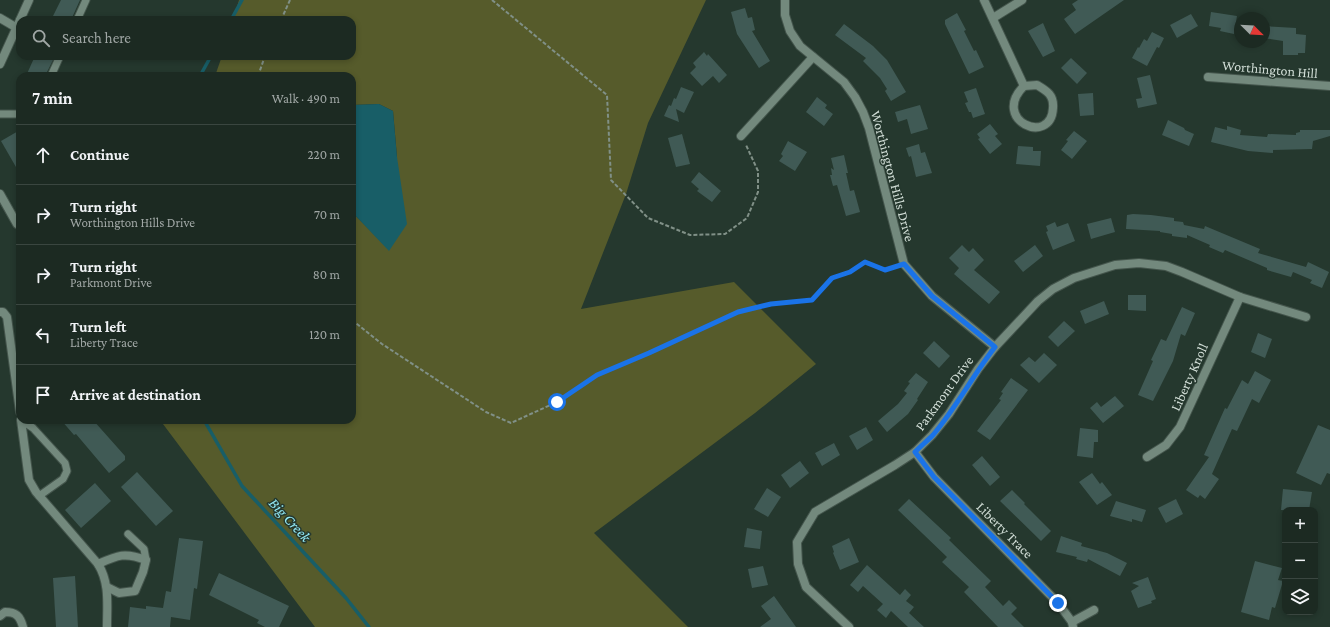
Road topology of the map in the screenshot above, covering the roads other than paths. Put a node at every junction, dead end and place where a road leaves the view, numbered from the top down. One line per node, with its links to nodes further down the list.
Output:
1 (29, 0): 6 (street)
2 (86, 0): 7 (lane)
3 (785, 0): 12 (street, Worthington Hills Drive)
4 (984, 0): 9 (street)
5 (1022, 0): 9 (street)
6 (22, 16)
7 (79, 16)
8 (0, 18): 10 (street)
9 (993, 18): 17 (street)
10 (16, 22)
11 (16, 29): 14 (street)
12 (813, 57): 21 (street); 27 (street, Worthington Hills Drive)
13 (58, 60): 15 (lane)
14 (0, 64)
15 (53, 72)
16 (1208, 77): 18 (street, Worthington Hill)
17 (1024, 86): 17 (street)
18 (1330, 86)
19 (0, 114): 20 (lane)
20 (16, 114)
21 (742, 136)
22 (0, 194): 23 (street)
23 (16, 220)
24 (1240, 297): 26 (street, Parkmont Drive); 27 (street, Parkmont Drive); 32 (street, Liberty Knoll)
25 (0, 312): 28 (street)
26 (1306, 317)
27 (995, 347): 31 (street, Parkmont Drive)
28 (16, 383)
29 (22, 424): 33 (street)
30 (27, 424): 33 (lane)
31 (915, 452): 40 (street, Liberty Trace); 43 (street, Parkmont Drive)
32 (1146, 457)
33 (39, 496): 36 (street)
34 (128, 534): 35 (lane)
35 (146, 560): 36 (street); 37 (street)
36 (98, 564): 37 (street)
37 (107, 587): 42 (street)
38 (1094, 610): 40 (street)
39 (2, 611): 41 (street)
40 (1073, 624)
41 (24, 627)
42 (107, 627)
43 (849, 627)

